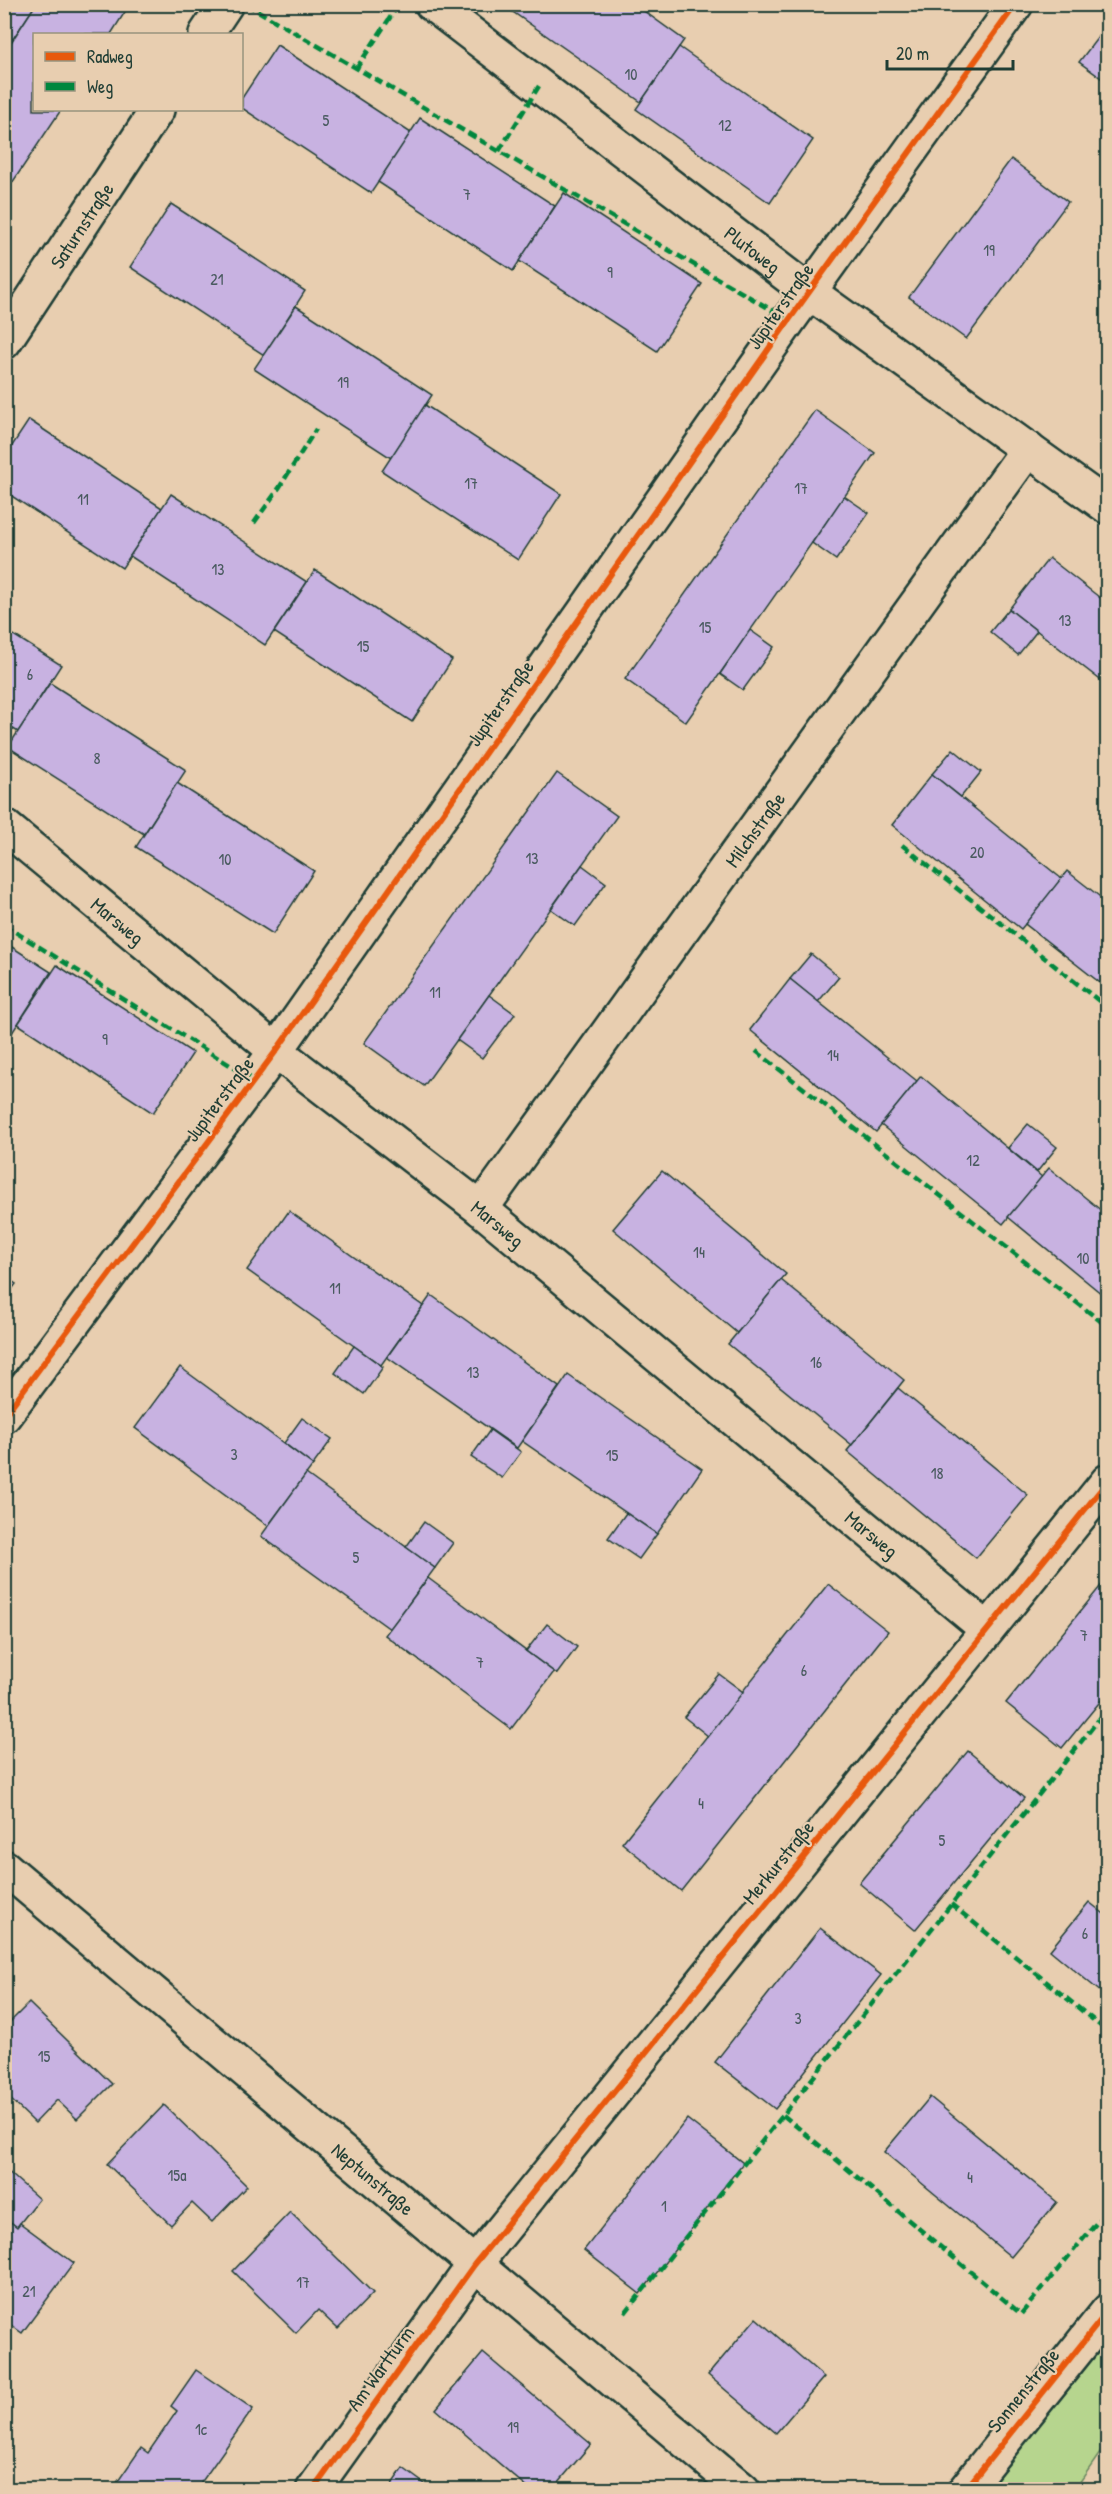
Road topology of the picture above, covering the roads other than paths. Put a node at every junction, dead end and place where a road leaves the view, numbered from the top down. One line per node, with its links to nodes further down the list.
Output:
1 (226, 4): 4 (street)
2 (432, 4): 6 (street, Plutoweg)
3 (1016, 4): 6 (street, Jupiterstraße)
4 (207, 33)
5 (156, 111): 7 (street, Saturnstraße)
6 (809, 292): 8 (street, Plutoweg); 11 (street, Jupiterstraße)
7 (4, 342)
8 (1028, 449): 9 (street, Plutoweg); 12 (street, Milchstraße)
9 (1107, 507)
10 (4, 826): 11 (street, Marsweg)
11 (276, 1051): 12 (street, Marsweg); 13 (street, Jupiterstraße)
12 (481, 1209): 15 (street, Marsweg)
13 (4, 1416)
14 (1107, 1481): 15 (street, Merkurstraße)
15 (987, 1629): 17 (street, Merkurstraße)
16 (4, 1867): 17 (street, Neptunstraße)
17 (474, 2265): 19 (street, Am Wartturm); 20 (street, Neptunstraße)
18 (1107, 2311): 21 (street, Sonnenstraße)
19 (313, 2490)
20 (743, 2490)
21 (965, 2490)

